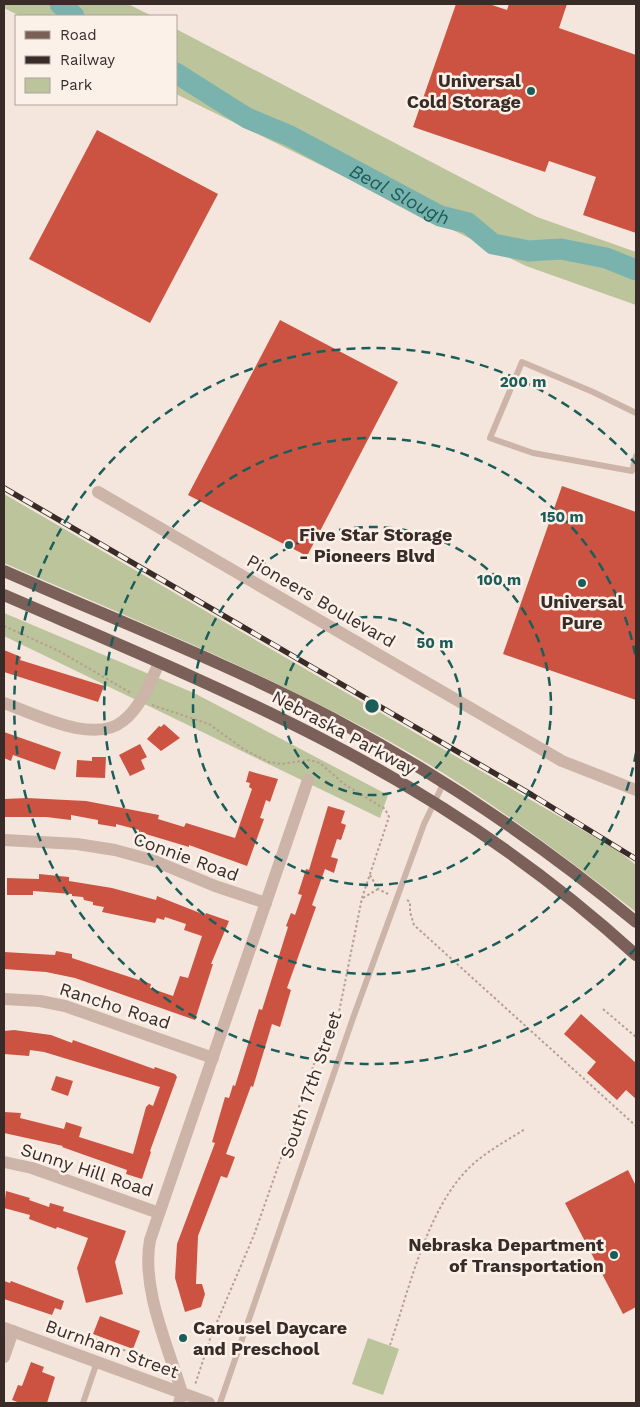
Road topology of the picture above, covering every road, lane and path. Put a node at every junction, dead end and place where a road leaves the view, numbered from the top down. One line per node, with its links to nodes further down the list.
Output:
1 (636, 414): 2 (lane)
2 (636, 456)
3 (98, 492): 12 (street, Pioneers Boulevard)
4 (4, 571): 11 (main road, Nebraska Parkway)
5 (4, 595): 7 (main road, Nebraska Parkway)
6 (4, 626): 8 (path)
7 (159, 663): 8 (street); 13 (main road, Nebraska Parkway)
8 (140, 700): 9 (street); 15 (path)
9 (4, 702)
10 (308, 780): 19 (street)
11 (444, 782): 13 (lane, South 17th Street); 20 (main road, Nebraska Parkway)
12 (636, 790)
13 (434, 802): 17 (lane, South 17th Street); 21 (main road, Nebraska Parkway)
14 (4, 840): 19 (street, Connie Road)
15 (370, 875): 16 (path); 18 (path)
16 (378, 890): 17 (path); 18 (path)
17 (397, 897): 26 (path); 41 (lane, South 17th Street)
18 (362, 898): 38 (path)
19 (266, 903): 25 (street)
20 (636, 922)
21 (636, 955)
22 (4, 999): 25 (street, Rancho Road)
23 (603, 1009): 24 (path)
24 (636, 1037)
25 (213, 1058): 29 (street)
26 (636, 1126)
27 (526, 1129): 32 (path)
28 (4, 1162): 29 (street, Sunny Hill Road)
29 (159, 1213): 38 (street)
30 (8, 1329): 36 (street); 37 (street, Burnham Street)
31 (95, 1339): 33 (path)
32 (390, 1345)
33 (114, 1346): 34 (path); 35 (path)
34 (111, 1354)
35 (134, 1354)
36 (4, 1357)
37 (97, 1362): 38 (street, Burnham Street); 39 (lane)
38 (184, 1398): 40 (street, Burnham Street)
39 (83, 1403)
40 (209, 1403)
41 (220, 1403)

